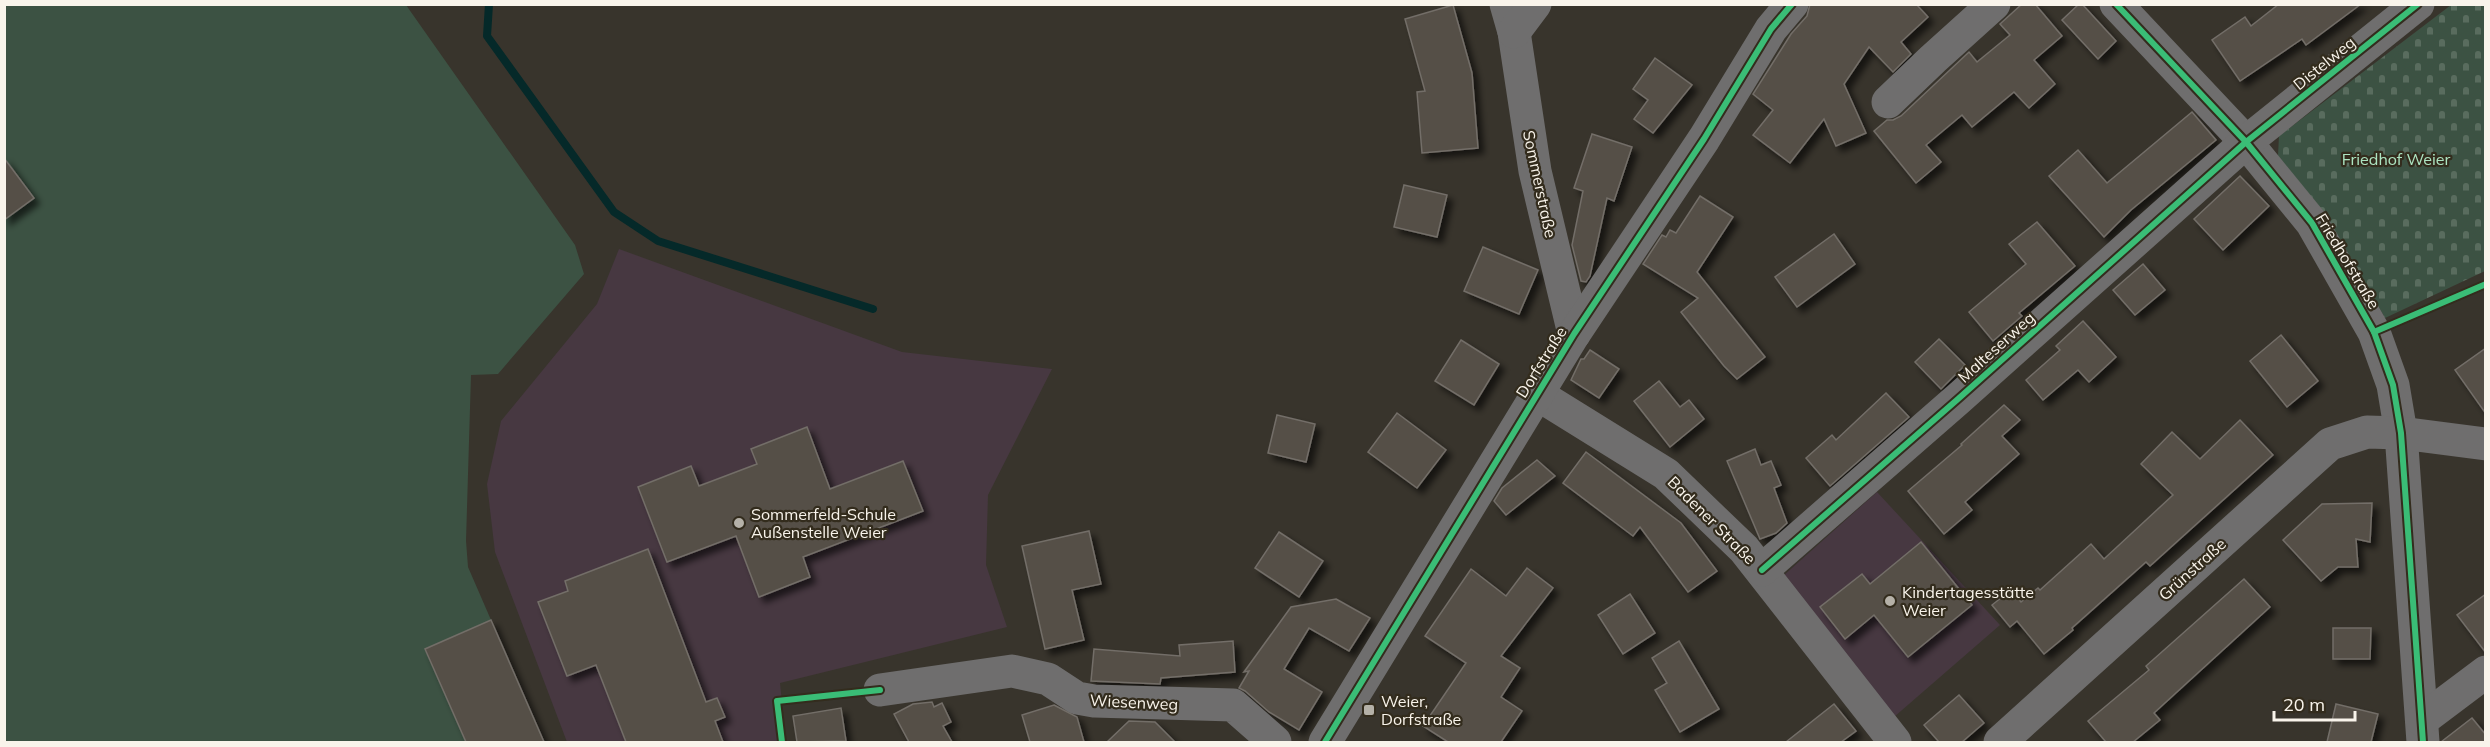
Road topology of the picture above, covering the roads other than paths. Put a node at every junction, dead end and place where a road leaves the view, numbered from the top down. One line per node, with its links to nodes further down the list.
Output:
1 (1536, 4): 6 (street, Sommerstraße)
2 (1792, 4): 9 (street, Dorfstraße)
3 (1995, 4): 7 (street)
4 (2116, 4): 8 (street, Friedhofstraße)
5 (2418, 4): 8 (street, Distelweg)
6 (1510, 18): 9 (street, Sommerstraße)
7 (1888, 102)
8 (2246, 142): 11 (street, Friedhofstraße); 13 (street, Malteserweg)
9 (1574, 334): 10 (street, Dorfstraße)
10 (1537, 394): 13 (street, Badener Straße); 18 (street, Dorfstraße)
11 (2401, 433): 12 (street, Grünstraße); 16 (street, Friedhofstraße); 20 (street, Grünstraße)
12 (2486, 444)
13 (1762, 570): 19 (street, Badener Straße)
14 (2486, 672): 16 (street)
15 (880, 690): 17 (street, Wiesenweg)
16 (2422, 731)
17 (1275, 742)
18 (1326, 742)
19 (1895, 742)
20 (2000, 742)

